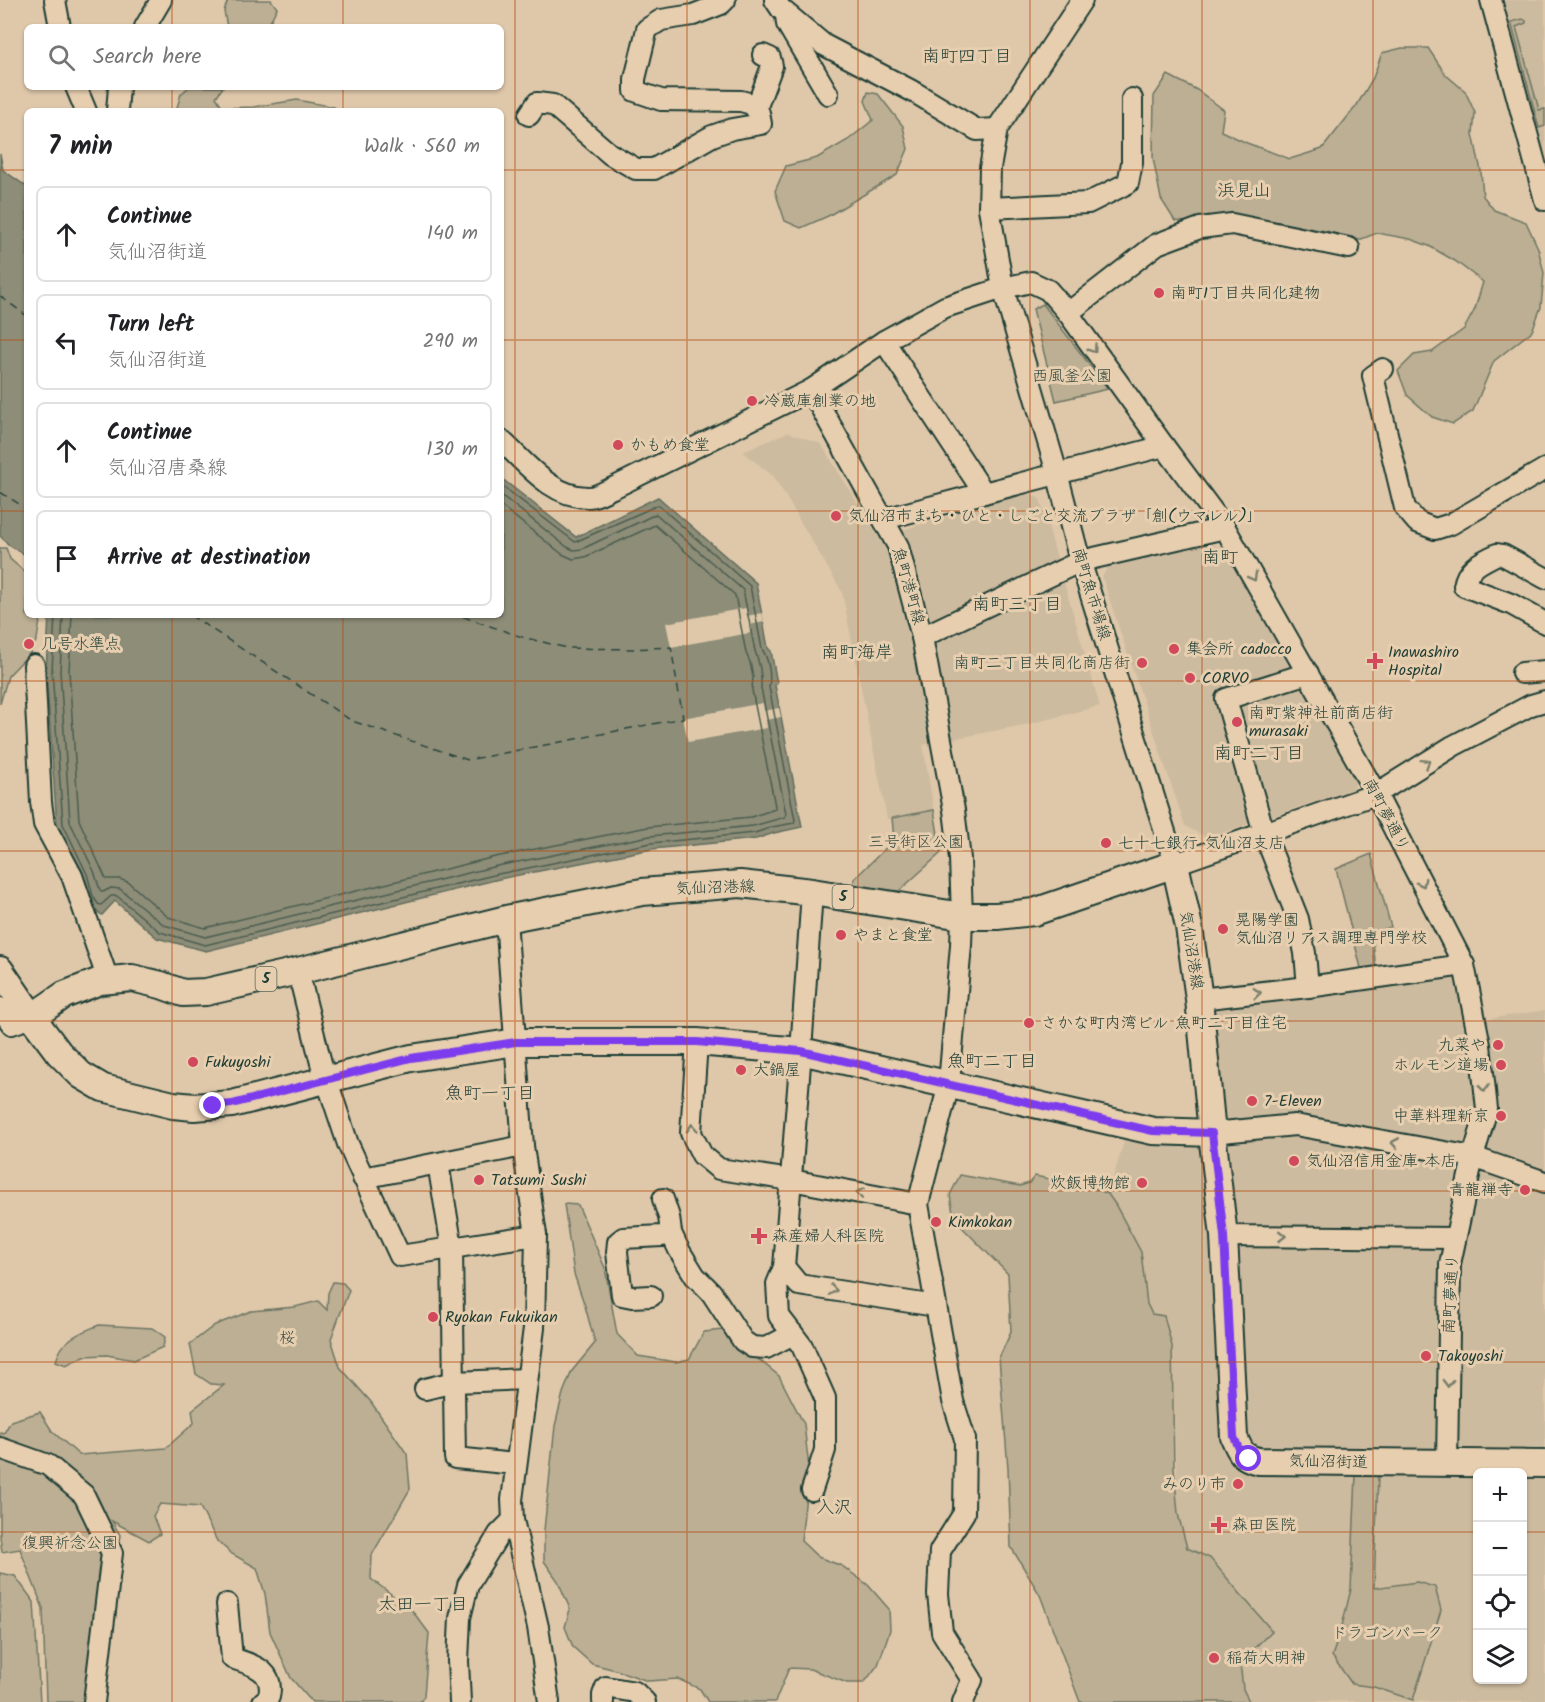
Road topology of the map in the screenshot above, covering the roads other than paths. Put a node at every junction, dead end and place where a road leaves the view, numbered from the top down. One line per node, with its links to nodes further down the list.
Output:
1 (55, 0): 7 (street)
2 (161, 0): 8 (street)
3 (1082, 0): 18 (street)
4 (1491, 0): 19 (street)
5 (722, 1): 16 (street)
6 (780, 6): 12 (street); 18 (street)
7 (59, 24)
8 (147, 24)
9 (763, 55): 16 (street)
10 (77, 90): 14 (street)
11 (119, 90): 15 (street)
12 (828, 94)
13 (1132, 99): 20 (street)
14 (85, 108)
15 (117, 108)
16 (756, 109): 17 (street)
17 (529, 115)
18 (997, 129): 20 (street, 南町魚市場線)
19 (1545, 200)
20 (989, 208): 22 (street, 南町魚市場線)
21 (1348, 248): 23 (street)
22 (1003, 288): 23 (street, 南町夢通り); 24 (street, 南町夢通り); 30 (street, 南町魚市場線)
23 (1068, 313): 28 (street, 南町夢通り, one-way to 28)
24 (884, 341): 26 (street, 南町夢通り); 31 (street)
25 (1383, 369): 29 (street)
26 (812, 390): 27 (street); 32 (street, 魚町港町線)
27 (504, 443)
28 (1164, 446): 30 (street); 33 (street, 南町夢通り)
29 (1545, 469)
30 (1057, 473): 31 (street); 34 (street, 南町魚市場線)
31 (984, 493): 32 (street)
32 (884, 519): 37 (street, 魚町港町線)
33 (1226, 528): 34 (street); 40 (street, 南町夢通り, one-way to 40)
34 (1081, 561): 37 (street); 45 (street, 南町魚市場線)
35 (1545, 578): 36 (street)
36 (1545, 623)
37 (922, 638): 47 (street, 魚町港町線)
38 (34, 665): 52 (street)
39 (1545, 671): 41 (street)
40 (1308, 673): 43 (street, 南町夢通り); 44 (street)
41 (1522, 673)
42 (1545, 701): 43 (street, one-way to 42)
43 (1376, 794): 44 (street); 49 (street, 南町夢通り, one-way to 49)
44 (1264, 832): 45 (street); 53 (street)
45 (1174, 864): 47 (main road, 気仙沼港線 / 5); 54 (main road, 気仙沼港線)
46 (812, 892): 47 (main road, 気仙沼港線 / 5); 48 (main road, 気仙沼港線 / 5); 59 (street)
47 (962, 916): 61 (street, 魚町港町線)
48 (506, 919): 51 (main road, 気仙沼港線 / 5); 57 (street)
49 (1464, 965): 53 (street); 64 (street, 南町夢通り, one-way to 64)
50 (0, 970): 56 (main road)
51 (298, 972): 52 (main road, 気仙沼港線 / 5); 60 (street)
52 (108, 981): 56 (main road, 気仙沼港線 / 5)
53 (1308, 987): 54 (street, one-way to 53)
54 (1199, 999): 62 (main road, 気仙沼港線)
55 (0, 1008): 56 (street)
56 (32, 1017): 60 (main road)
57 (516, 1042): 58 (main road); 60 (main road); 63 (street)
58 (697, 1042): 59 (main road); 67 (street, one-way to 58)
59 (801, 1051): 61 (main road); 67 (street)
60 (326, 1080): 66 (street)
61 (949, 1084): 62 (main road); 70 (street, 魚町港町線)
62 (1212, 1133): 64 (street, one-way to 62); 73 (main road, 気仙沼街道)
63 (523, 1146): 65 (street); 72 (street)
64 (1473, 1157): 68 (street); 74 (street, 南町夢通り)
65 (438, 1163): 66 (street); 75 (street)
66 (363, 1178): 75 (street)
67 (792, 1180): 70 (street, one-way to 67); 76 (street)
68 (1545, 1182)
69 (663, 1199): 71 (street)
70 (918, 1204): 78 (street)
71 (672, 1233): 77 (street); 79 (street)
72 (536, 1235): 75 (street); 80 (street)
73 (1224, 1236): 74 (street, one-way to 74); 85 (main road, 気仙沼街道)
74 (1455, 1238): 85 (street, 南町夢通り, one-way to 85)
75 (452, 1248): 81 (street)
76 (784, 1267): 78 (street, one-way to 78); 79 (street)
77 (651, 1296)
78 (936, 1306): 96 (street)
79 (793, 1334): 87 (street)
80 (527, 1379): 81 (street); 84 (street)
81 (454, 1382): 82 (street); 84 (street)
82 (424, 1389)
83 (0, 1448): 90 (street)
84 (515, 1464): 88 (street)
85 (1447, 1464): 86 (main road, 気仙沼街道)
86 (1545, 1464)
87 (812, 1490)
88 (513, 1520): 92 (street); 93 (street)
89 (227, 1604): 91 (street)
90 (94, 1702)
91 (263, 1702)
92 (460, 1702)
93 (549, 1702)
94 (603, 1702): 95 (street)
95 (645, 1702)
96 (963, 1702)

